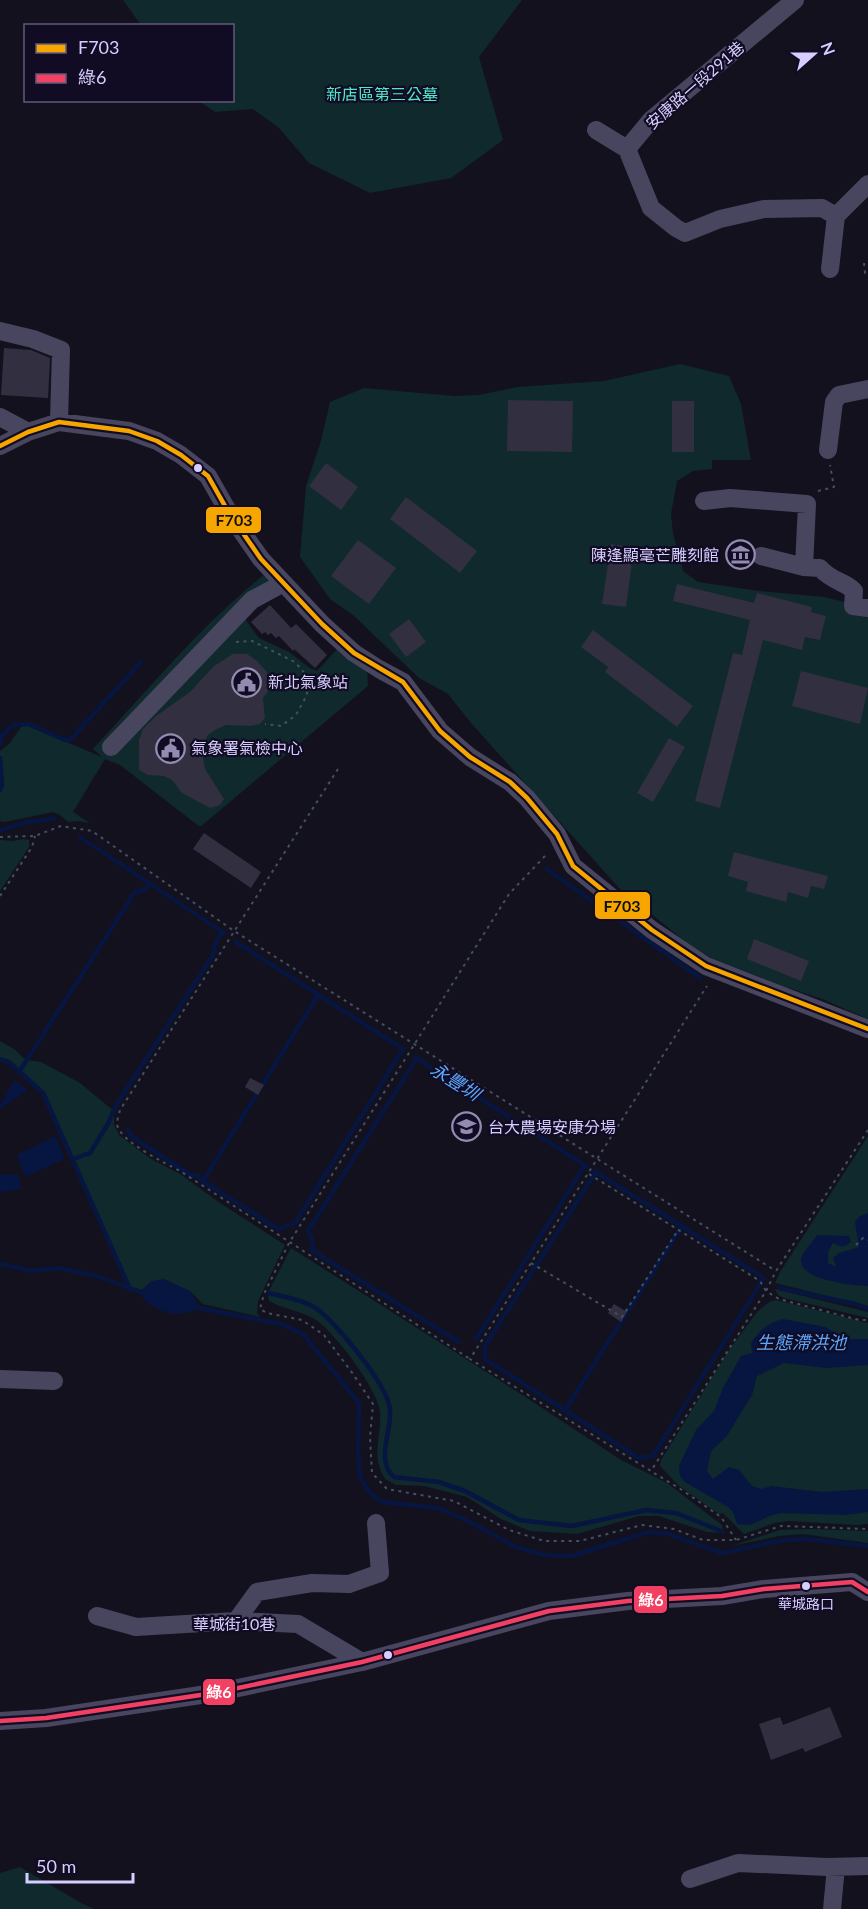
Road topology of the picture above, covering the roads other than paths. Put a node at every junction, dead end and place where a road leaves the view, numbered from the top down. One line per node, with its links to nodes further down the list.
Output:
1 (795, 0): 3 (street, 安康路一段291巷)
2 (596, 130): 3 (street)
3 (627, 149): 5 (street)
4 (868, 184): 5 (street)
5 (836, 216): 6 (street)
6 (830, 269)
7 (0, 331): 10 (street)
8 (868, 389): 13 (street)
9 (0, 417): 11 (street)
10 (59, 422): 11 (street); 17 (street)
11 (28, 432): 12 (street)
12 (0, 446)
13 (828, 450)
14 (704, 501): 16 (street)
15 (761, 556): 16 (street)
16 (804, 567): 18 (street)
17 (282, 581): 19 (street); 20 (street)
18 (868, 608)
19 (111, 747)
20 (868, 1029)
21 (0, 1379): 22 (street)
22 (54, 1381)
23 (375, 1523): 26 (street)
24 (868, 1592): 27 (street)
25 (98, 1616): 26 (street, 華城街10巷)
26 (236, 1621): 27 (street, 華城街10巷)
27 (362, 1662): 28 (street)
28 (0, 1721)
29 (868, 1866): 30 (street)
30 (836, 1867): 31 (street); 32 (street)
31 (690, 1879)
32 (832, 1909)

